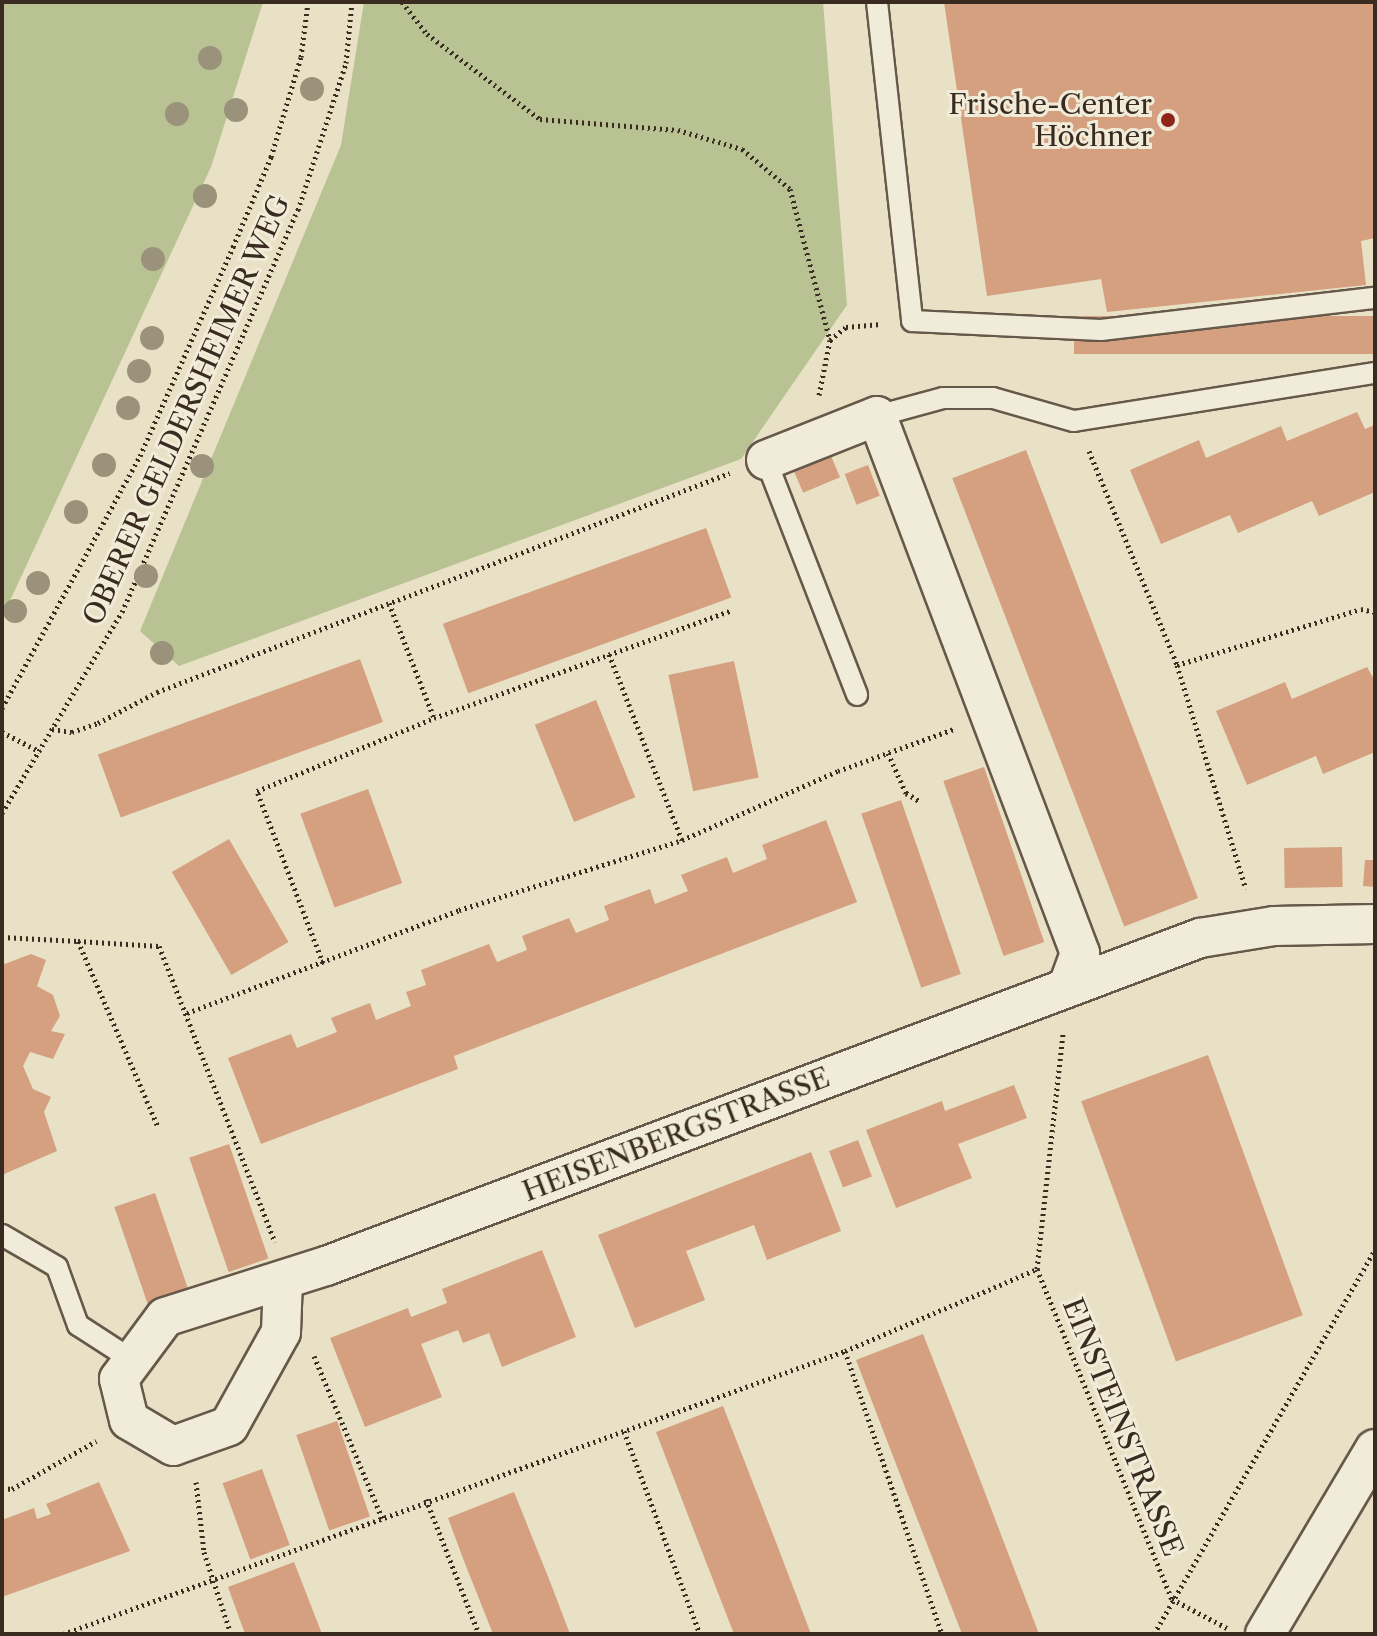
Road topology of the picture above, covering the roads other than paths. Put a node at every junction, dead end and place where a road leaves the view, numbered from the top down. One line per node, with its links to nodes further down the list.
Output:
1 (877, 2): 2 (lane)
2 (1375, 298)
3 (1375, 373): 4 (lane)
4 (877, 416): 5 (street); 8 (street)
5 (766, 460): 6 (lane)
6 (857, 695)
7 (1375, 924): 8 (street, HEISENBERGSTRASSE)
8 (1068, 986): 10 (street, HEISENBERGSTRASSE)
9 (2, 1235): 11 (lane)
10 (283, 1280): 11 (street, HEISENBERGSTRASSE); 11 (street)
11 (129, 1358)
12 (1375, 1449): 13 (street)
13 (1265, 1634)

